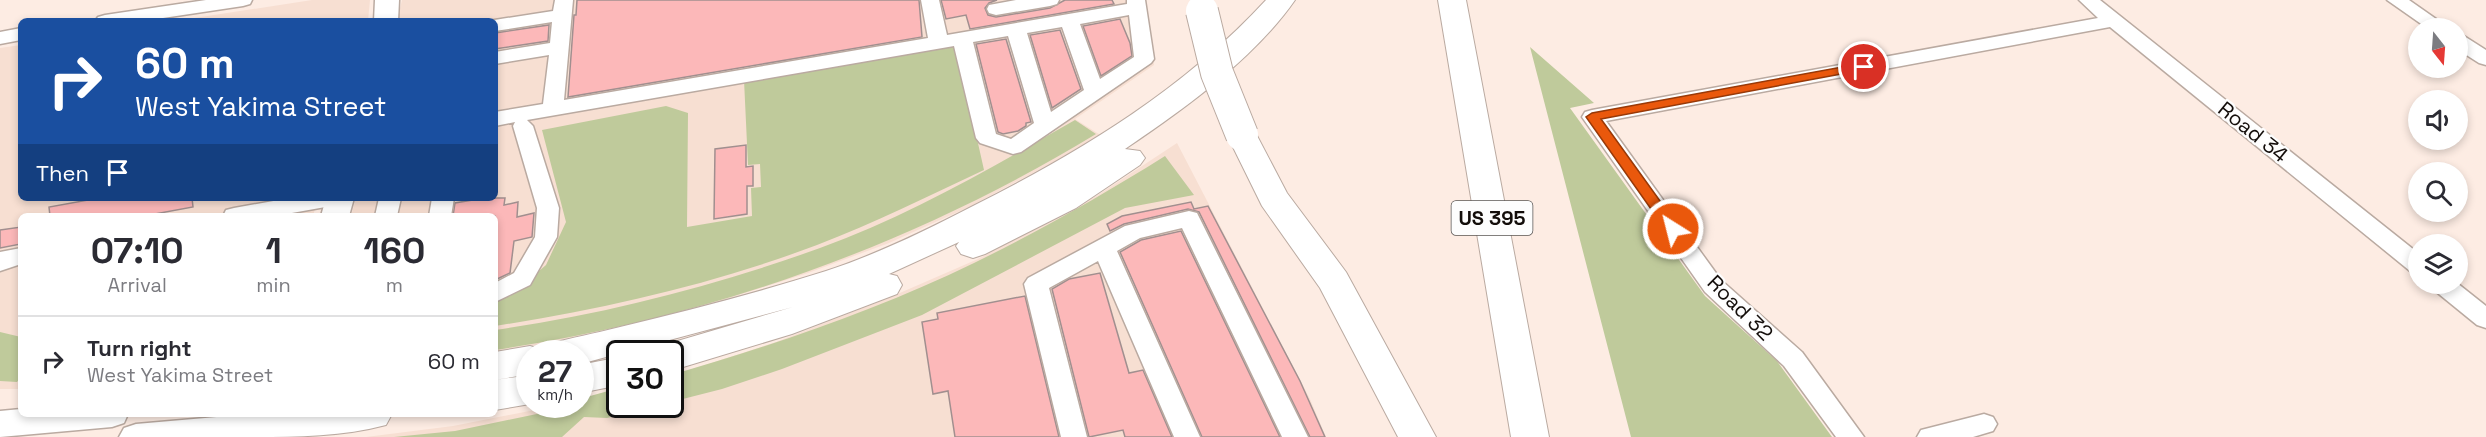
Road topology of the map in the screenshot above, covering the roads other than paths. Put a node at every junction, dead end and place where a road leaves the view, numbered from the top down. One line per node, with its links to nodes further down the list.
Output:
1 (243, 0): 14 (street)
2 (387, 0): 15 (main road)
3 (930, 0): 24 (street)
4 (1050, 0): 11 (street)
5 (1281, 0): 43 (highway)
6 (1303, 0): 44 (highway)
7 (1452, 0): 60 (highway, US 395)
8 (2088, 0): 18 (street, Road 34)
9 (2396, 0): 16 (street)
10 (1137, 4): 17 (street); 29 (street)
11 (994, 5): 20 (street)
12 (1202, 5): 59 (highway, bridge)
13 (563, 7): 19 (street); 25 (street)
14 (125, 18)
15 (386, 18)
16 (2424, 18)
17 (1069, 20): 20 (street); 29 (street)
18 (2113, 21): 38 (street, Road 34); 61 (street, Road 32)
19 (498, 24)
20 (1009, 30): 23 (street); 32 (street)
21 (18, 35): 22 (street)
22 (0, 38)
23 (962, 38): 24 (street); 32 (street)
24 (939, 42): 30 (street)
25 (559, 47): 27 (street); 30 (street)
26 (2468, 47): 28 (street)
27 (498, 57)
28 (2486, 59)
29 (1095, 92): 32 (street)
30 (553, 110): 31 (street)
31 (498, 119)
32 (1045, 125)
33 (523, 126): 40 (street)
34 (315, 201): 35 (street)
35 (250, 213)
36 (1104, 248): 56 (street); 57 (street); 58 (street)
37 (18, 257): 39 (street)
38 (2408, 257)
39 (0, 263)
40 (498, 291)
41 (2455, 294): 42 (street)
42 (2486, 319)
43 (594, 346)
44 (684, 353)
45 (516, 362): 46 (highway)
46 (498, 365)
47 (516, 391): 48 (highway)
48 (498, 394)
49 (80, 417): 51 (main road)
50 (345, 417): 53 (highway)
51 (4, 424): 54 (main road)
52 (1984, 424): 62 (street)
53 (262, 426): 55 (main road)
54 (66, 437)
55 (136, 437)
56 (1074, 437)
57 (1187, 437)
58 (1295, 437)
59 (1417, 437)
60 (1530, 437)
61 (1851, 437)
62 (1930, 437)

